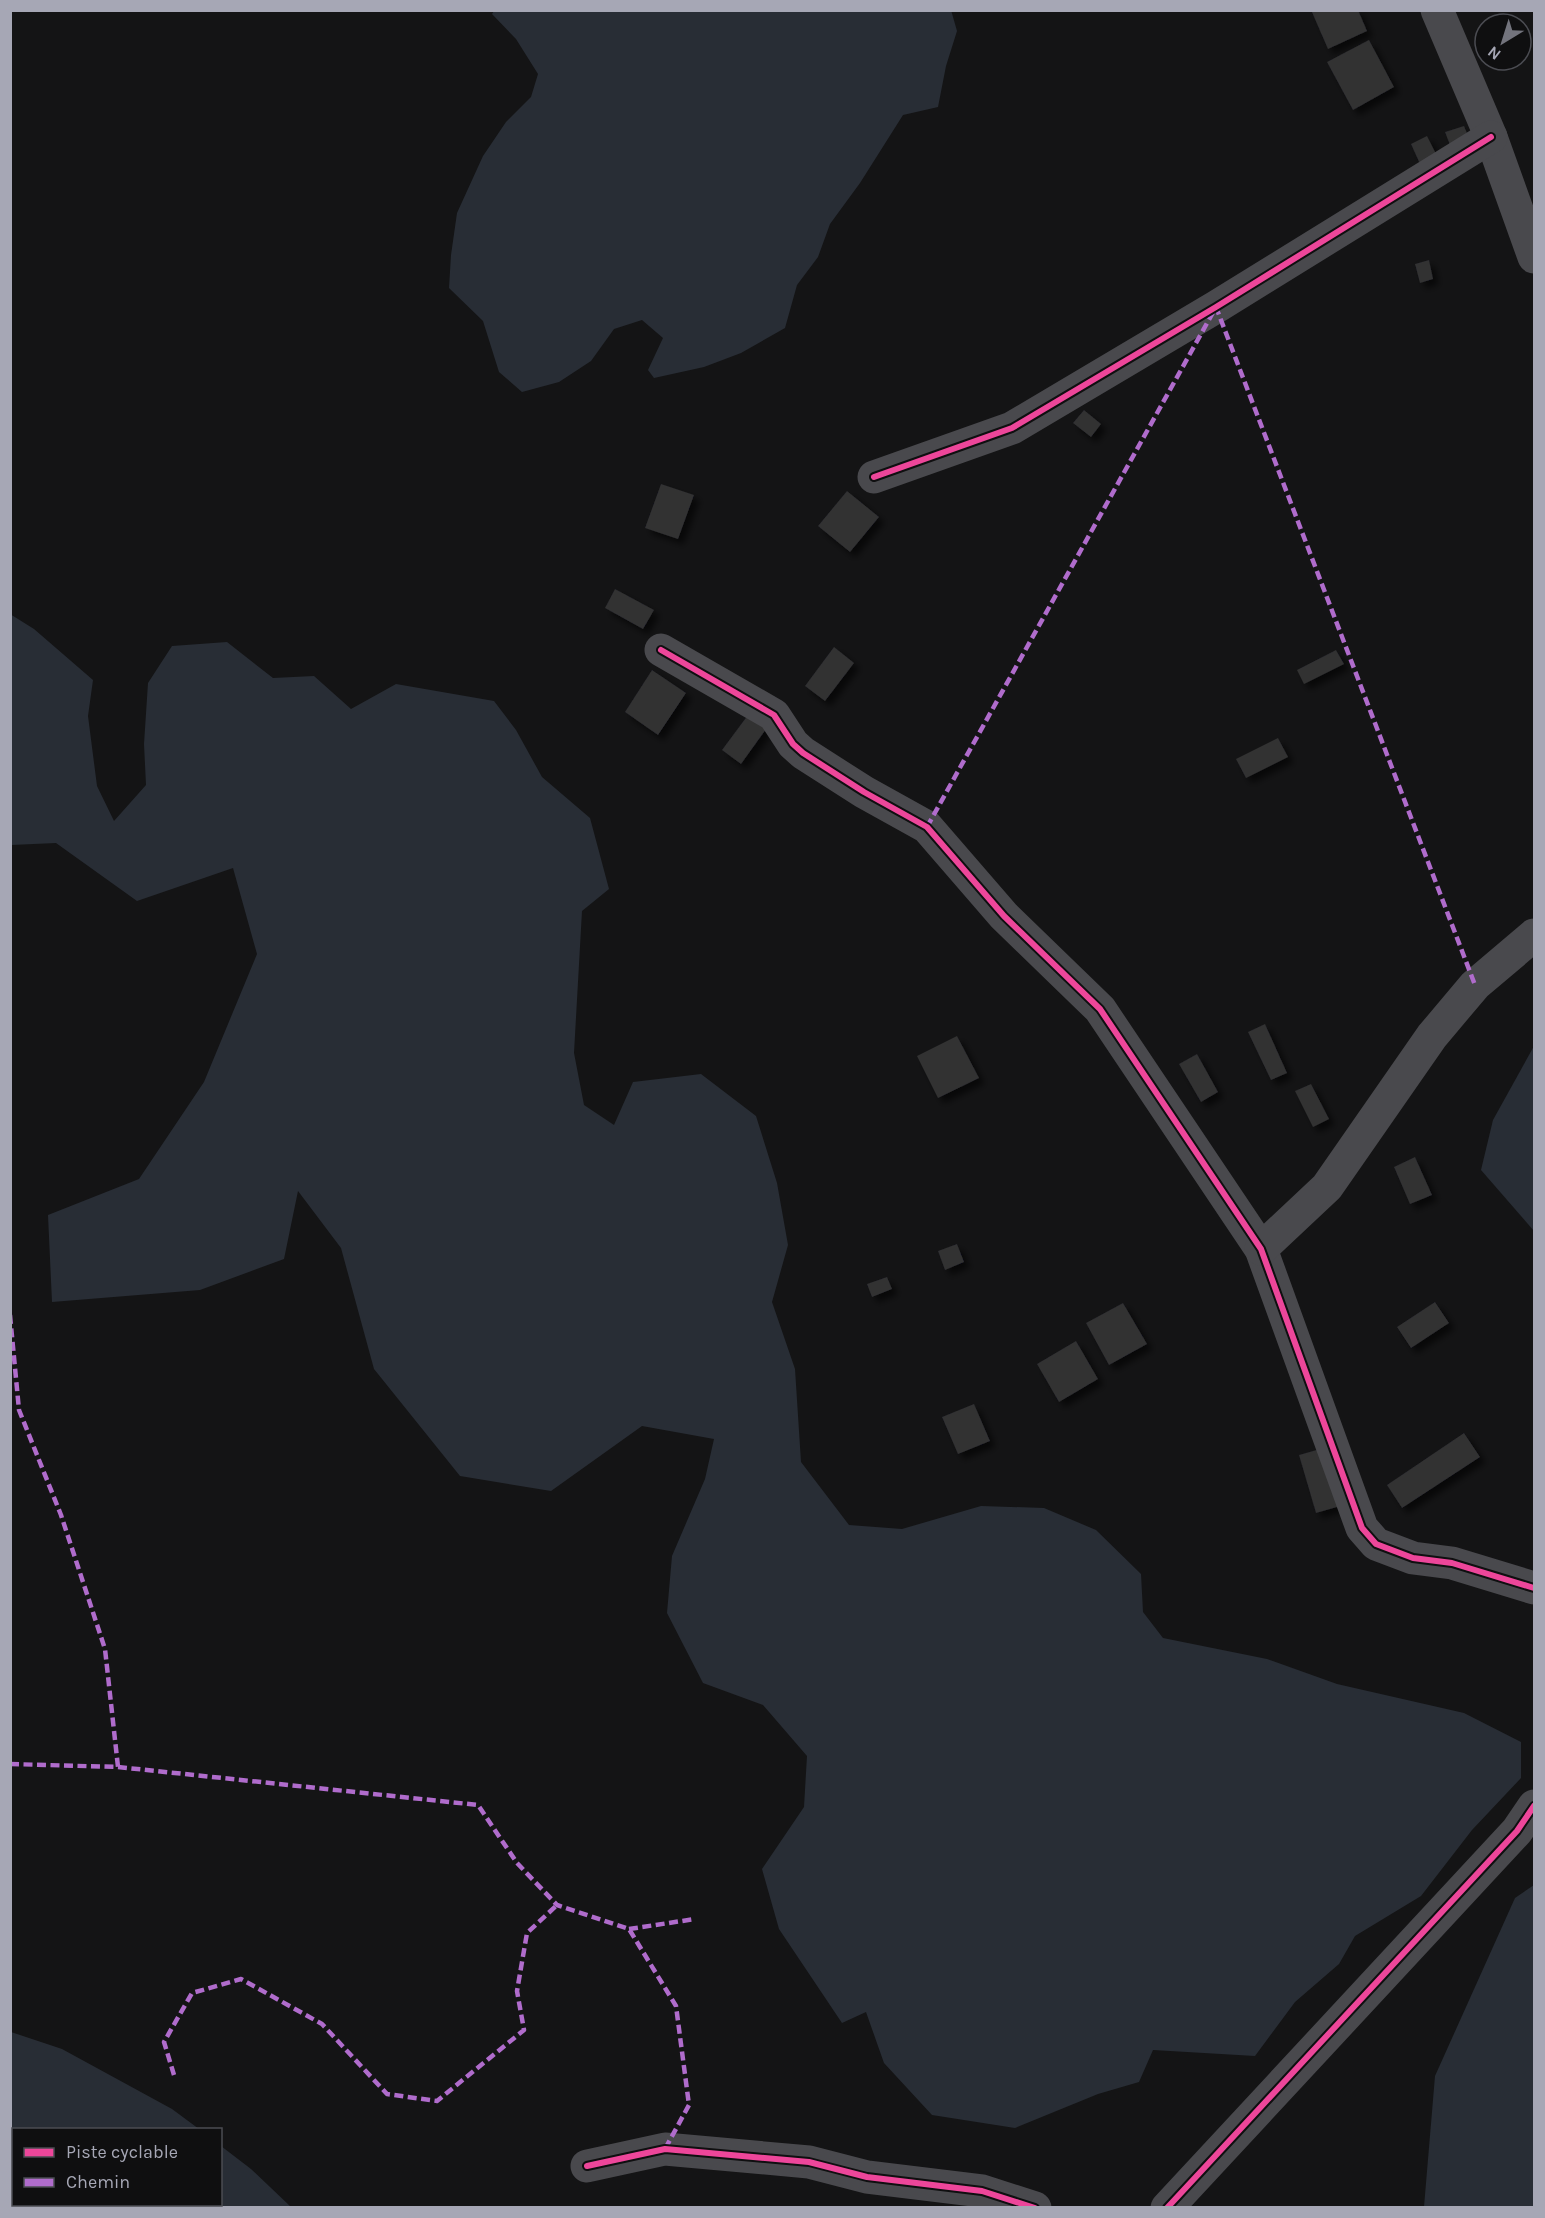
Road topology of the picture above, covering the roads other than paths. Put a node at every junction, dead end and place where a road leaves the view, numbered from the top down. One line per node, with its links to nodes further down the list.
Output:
1 (1437, 10): 2 (street)
2 (1491, 137): 3 (street); 4 (street)
3 (1534, 257)
4 (874, 477)
5 (661, 650): 7 (street)
6 (1534, 935): 7 (street)
7 (1261, 1249): 8 (street)
8 (1534, 1588)
9 (1534, 1806): 12 (street)
10 (588, 2166): 11 (street)
11 (1035, 2208)
12 (1167, 2208)

